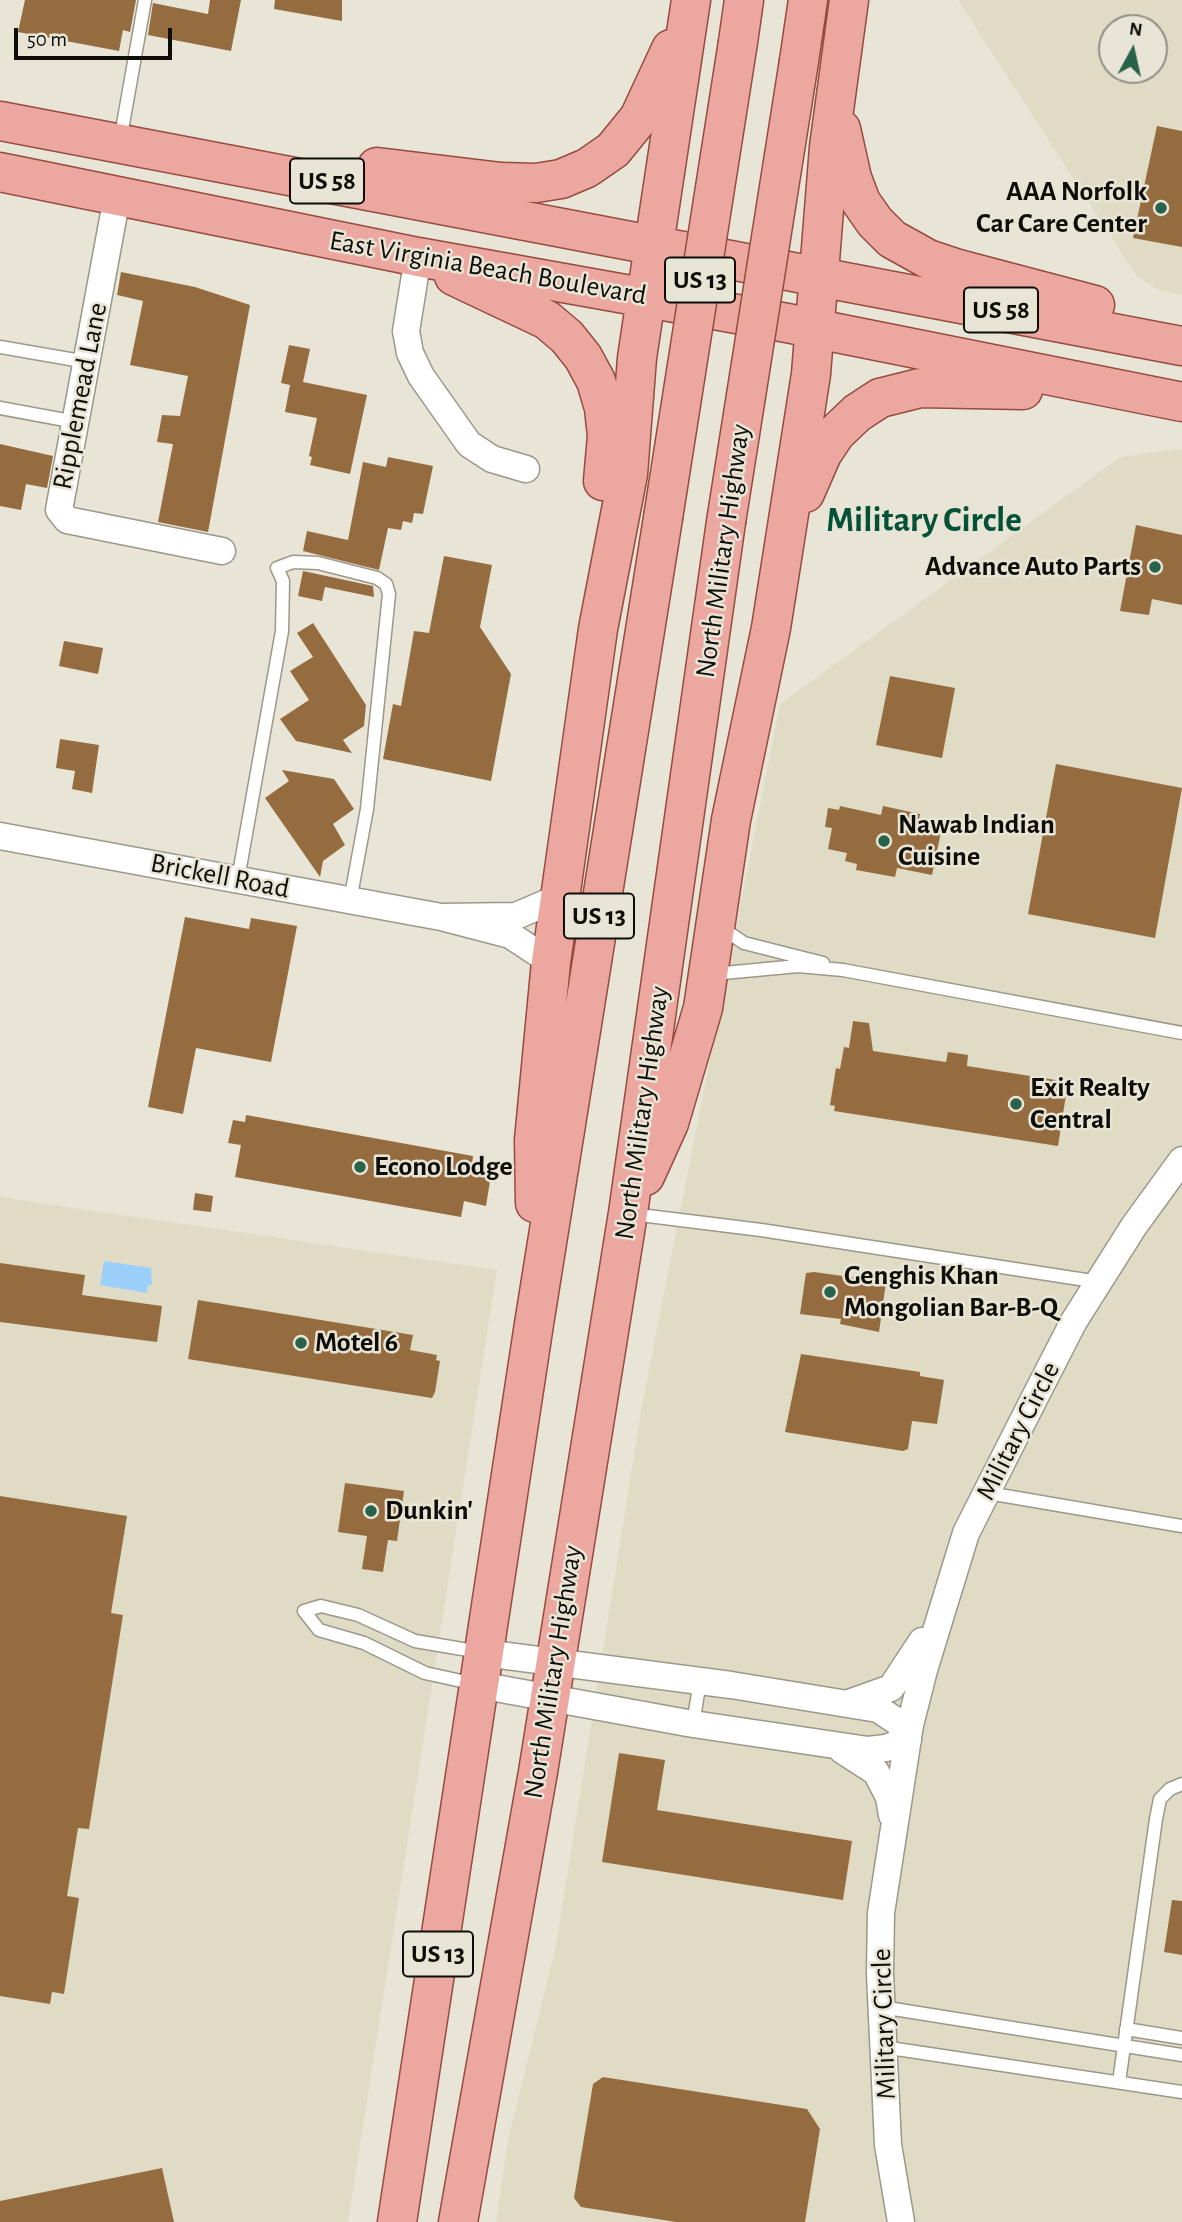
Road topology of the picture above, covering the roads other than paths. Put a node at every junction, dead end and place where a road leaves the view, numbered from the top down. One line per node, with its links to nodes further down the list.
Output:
1 (145, 0): 8 (lane)
2 (744, 0): 41 (main road, US 13, bridge)
3 (808, 0): 39 (main road, North Military Highway / US 13, bridge)
4 (849, 0): 6 (main road)
5 (691, 3): 9 (main road); 12 (main road)
6 (838, 68): 14 (main road); 16 (main road)
7 (0, 121): 8 (main road, East Virginia Beach Boulevard / US 58)
8 (119, 143): 9 (main road, East Virginia Beach Boulevard / US 58)
9 (219, 160): 12 (main road, East Virginia Beach Boulevard / US 58)
10 (0, 172): 11 (main road, East Virginia Beach Boulevard / US 58)
11 (117, 197): 13 (main road, East Virginia Beach Boulevard / US 58); 20 (street, Ripplemead Lane)
12 (654, 246): 14 (main road, East Virginia Beach Boulevard / US 58); 15 (main road)
13 (418, 257): 15 (main road, East Virginia Beach Boulevard / US 58); 24 (street); 27 (main road)
14 (819, 276): 17 (main road); 18 (main road, East Virginia Beach Boulevard / US 58)
15 (646, 297): 17 (main road, East Virginia Beach Boulevard / US 58); 27 (main road)
16 (1182, 327)
17 (815, 329): 21 (main road, East Virginia Beach Boulevard / US 58); 25 (main road)
18 (1182, 346)
19 (0, 347): 20 (lane)
20 (87, 362): 23 (street, Ripplemead Lane)
21 (1172, 400): 25 (main road)
22 (0, 408): 23 (lane)
23 (76, 422): 26 (street, Ripplemead Lane)
24 (526, 469)
25 (785, 540): 33 (main road)
26 (222, 551)
27 (581, 743): 30 (main road)
28 (0, 836): 29 (street, Brickell Road)
29 (239, 879): 31 (street, Brickell Road); 31 (lane)
30 (560, 897): 32 (street, Brickell Road); 34 (main road)
31 (350, 901): 32 (street, Brickell Road)
32 (441, 917): 34 (street, Brickell Road)
33 (716, 924): 35 (lane); 36 (main road)
34 (551, 962): 41 (main road)
35 (843, 970): 36 (lane); 37 (lane)
36 (709, 974): 39 (main road)
37 (1182, 1033)
38 (1182, 1160): 40 (street, Military Circle)
39 (628, 1213): 40 (lane); 45 (main road, North Military Highway / US 13)
40 (1099, 1283): 42 (street, Military Circle)
41 (536, 1314): 46 (main road, US 13)
42 (988, 1493): 43 (lane); 44 (street, Military Circle)
43 (1182, 1526)
44 (942, 1606): 49 (street, Military Circle); 51 (street, Military Circle)
45 (556, 1660): 46 (street, Military Circle); 47 (street, Military Circle); 48 (main road, North Military Highway / US 13)
46 (481, 1669): 46 (lane); 48 (street, Military Circle); 63 (main road, US 13)
47 (700, 1681): 49 (street, Military Circle); 50 (lane)
48 (550, 1698): 50 (street, Military Circle); 64 (main road, North Military Highway / US 13)
49 (845, 1704): 51 (street, Military Circle)
50 (694, 1724): 52 (street, Military Circle)
51 (908, 1740): 52 (street, Military Circle); 54 (street, Military Circle)
52 (831, 1744): 54 (street, Military Circle)
53 (1182, 1784): 56 (lane)
54 (894, 1825): 55 (street, Military Circle)
55 (881, 2007): 58 (lane); 59 (street, Military Circle)
56 (1126, 2029): 57 (lane); 58 (lane)
57 (1182, 2038)
58 (1124, 2046): 60 (lane); 61 (lane)
59 (883, 2047): 61 (lane); 65 (street, Military Circle)
60 (1182, 2055)
61 (1119, 2082): 62 (lane)
62 (1182, 2092)
63 (397, 2222)
64 (458, 2222)
65 (901, 2222)

